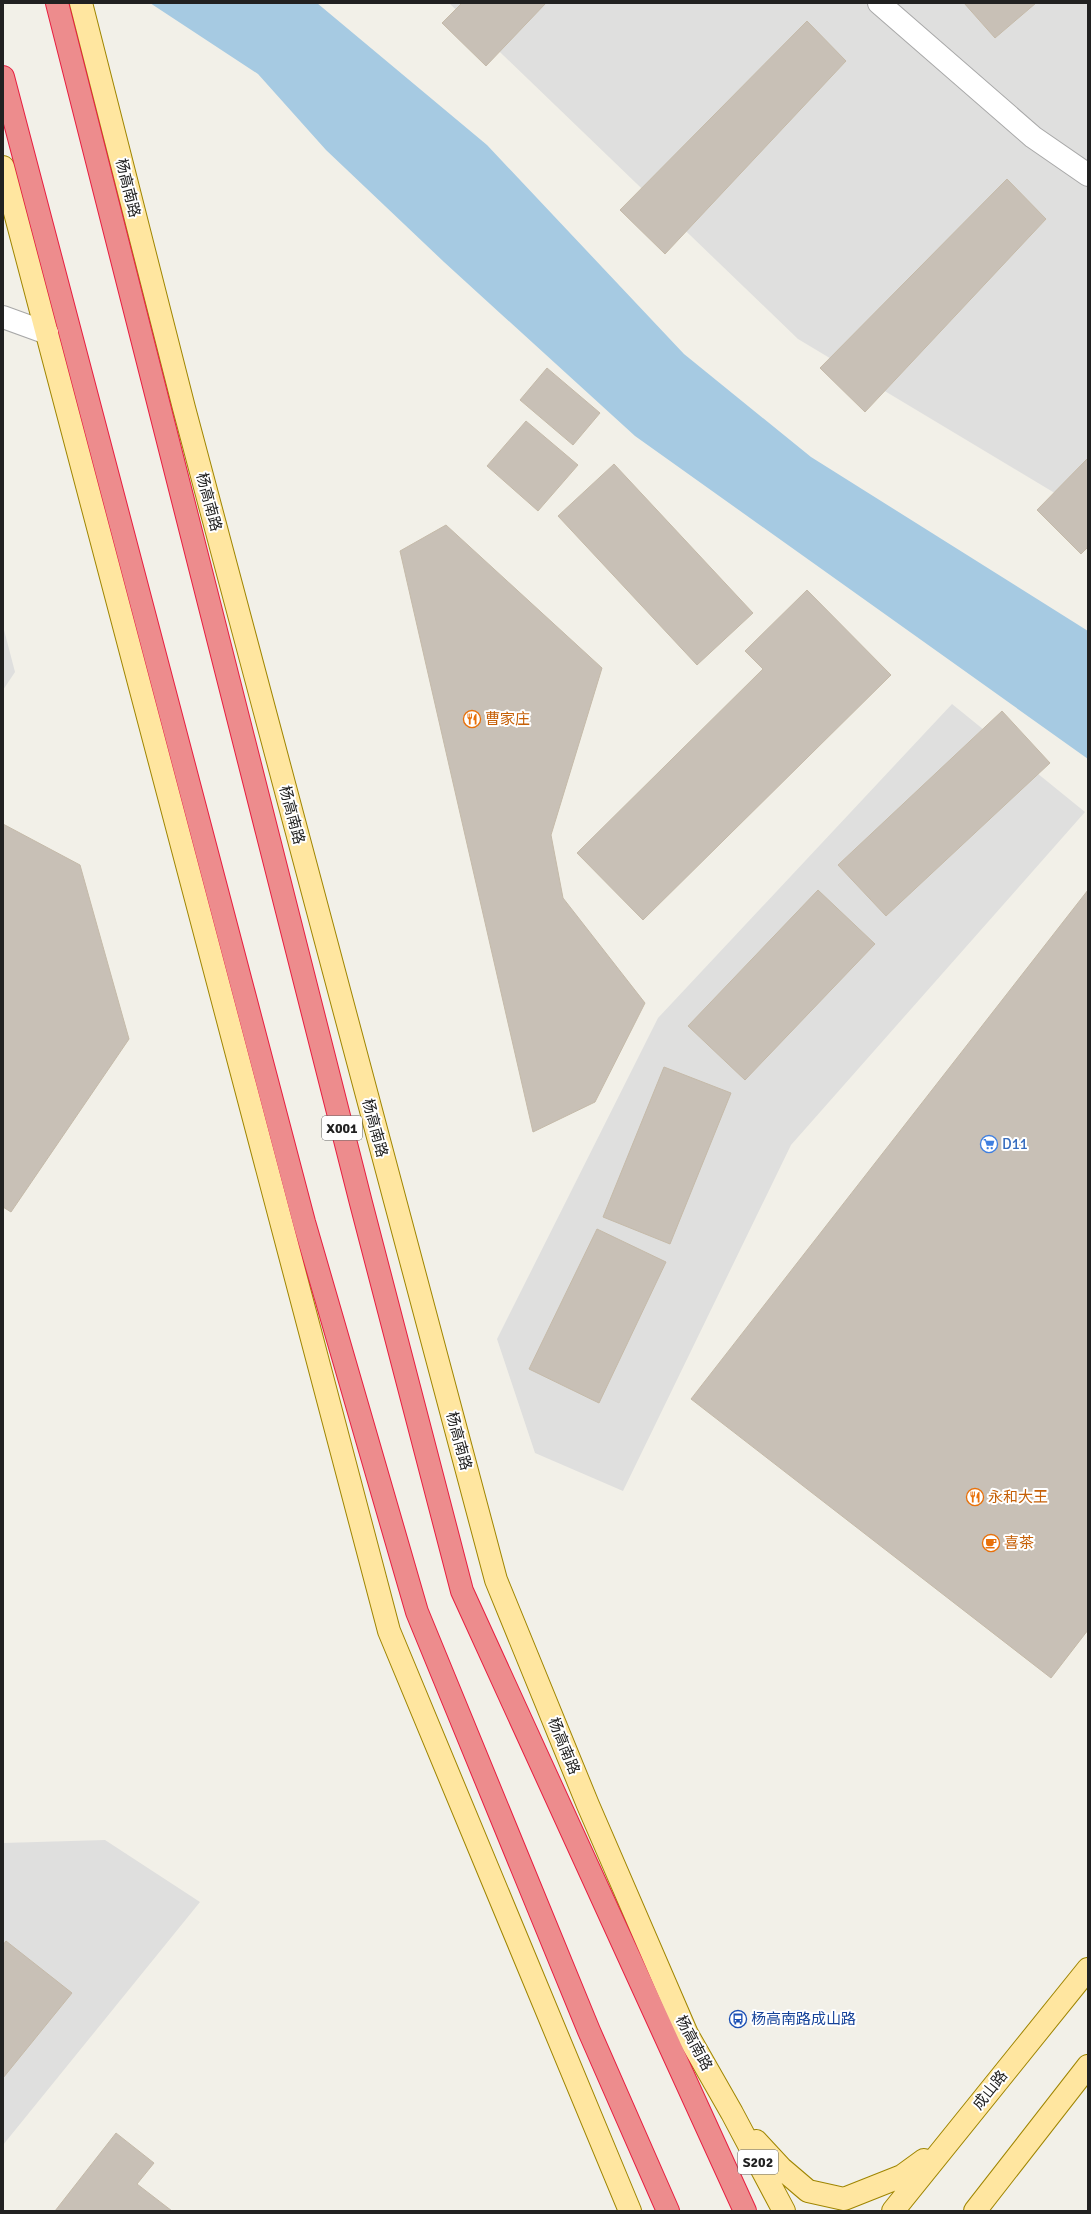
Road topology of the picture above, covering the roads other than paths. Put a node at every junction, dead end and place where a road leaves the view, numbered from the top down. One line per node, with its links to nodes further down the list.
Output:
1 (57, 3): 15 (highway, 杨高南路 / X001)
2 (81, 3): 11 (main road, 杨高南路 / X001)
3 (879, 3): 6 (lane)
4 (3, 77): 14 (highway)
5 (3, 167): 8 (main road)
6 (1088, 175)
7 (3, 317): 8 (lane)
8 (47, 333): 13 (main road)
9 (1088, 1970): 12 (main road, 成山路)
10 (1088, 2066): 18 (main road)
11 (732, 2113): 12 (main road); 16 (main road, 杨高南路 / S202)
12 (951, 2140): 17 (main road, 成山路)
13 (630, 2211)
14 (668, 2211)
15 (745, 2211)
16 (784, 2211)
17 (893, 2211)
18 (974, 2211)

